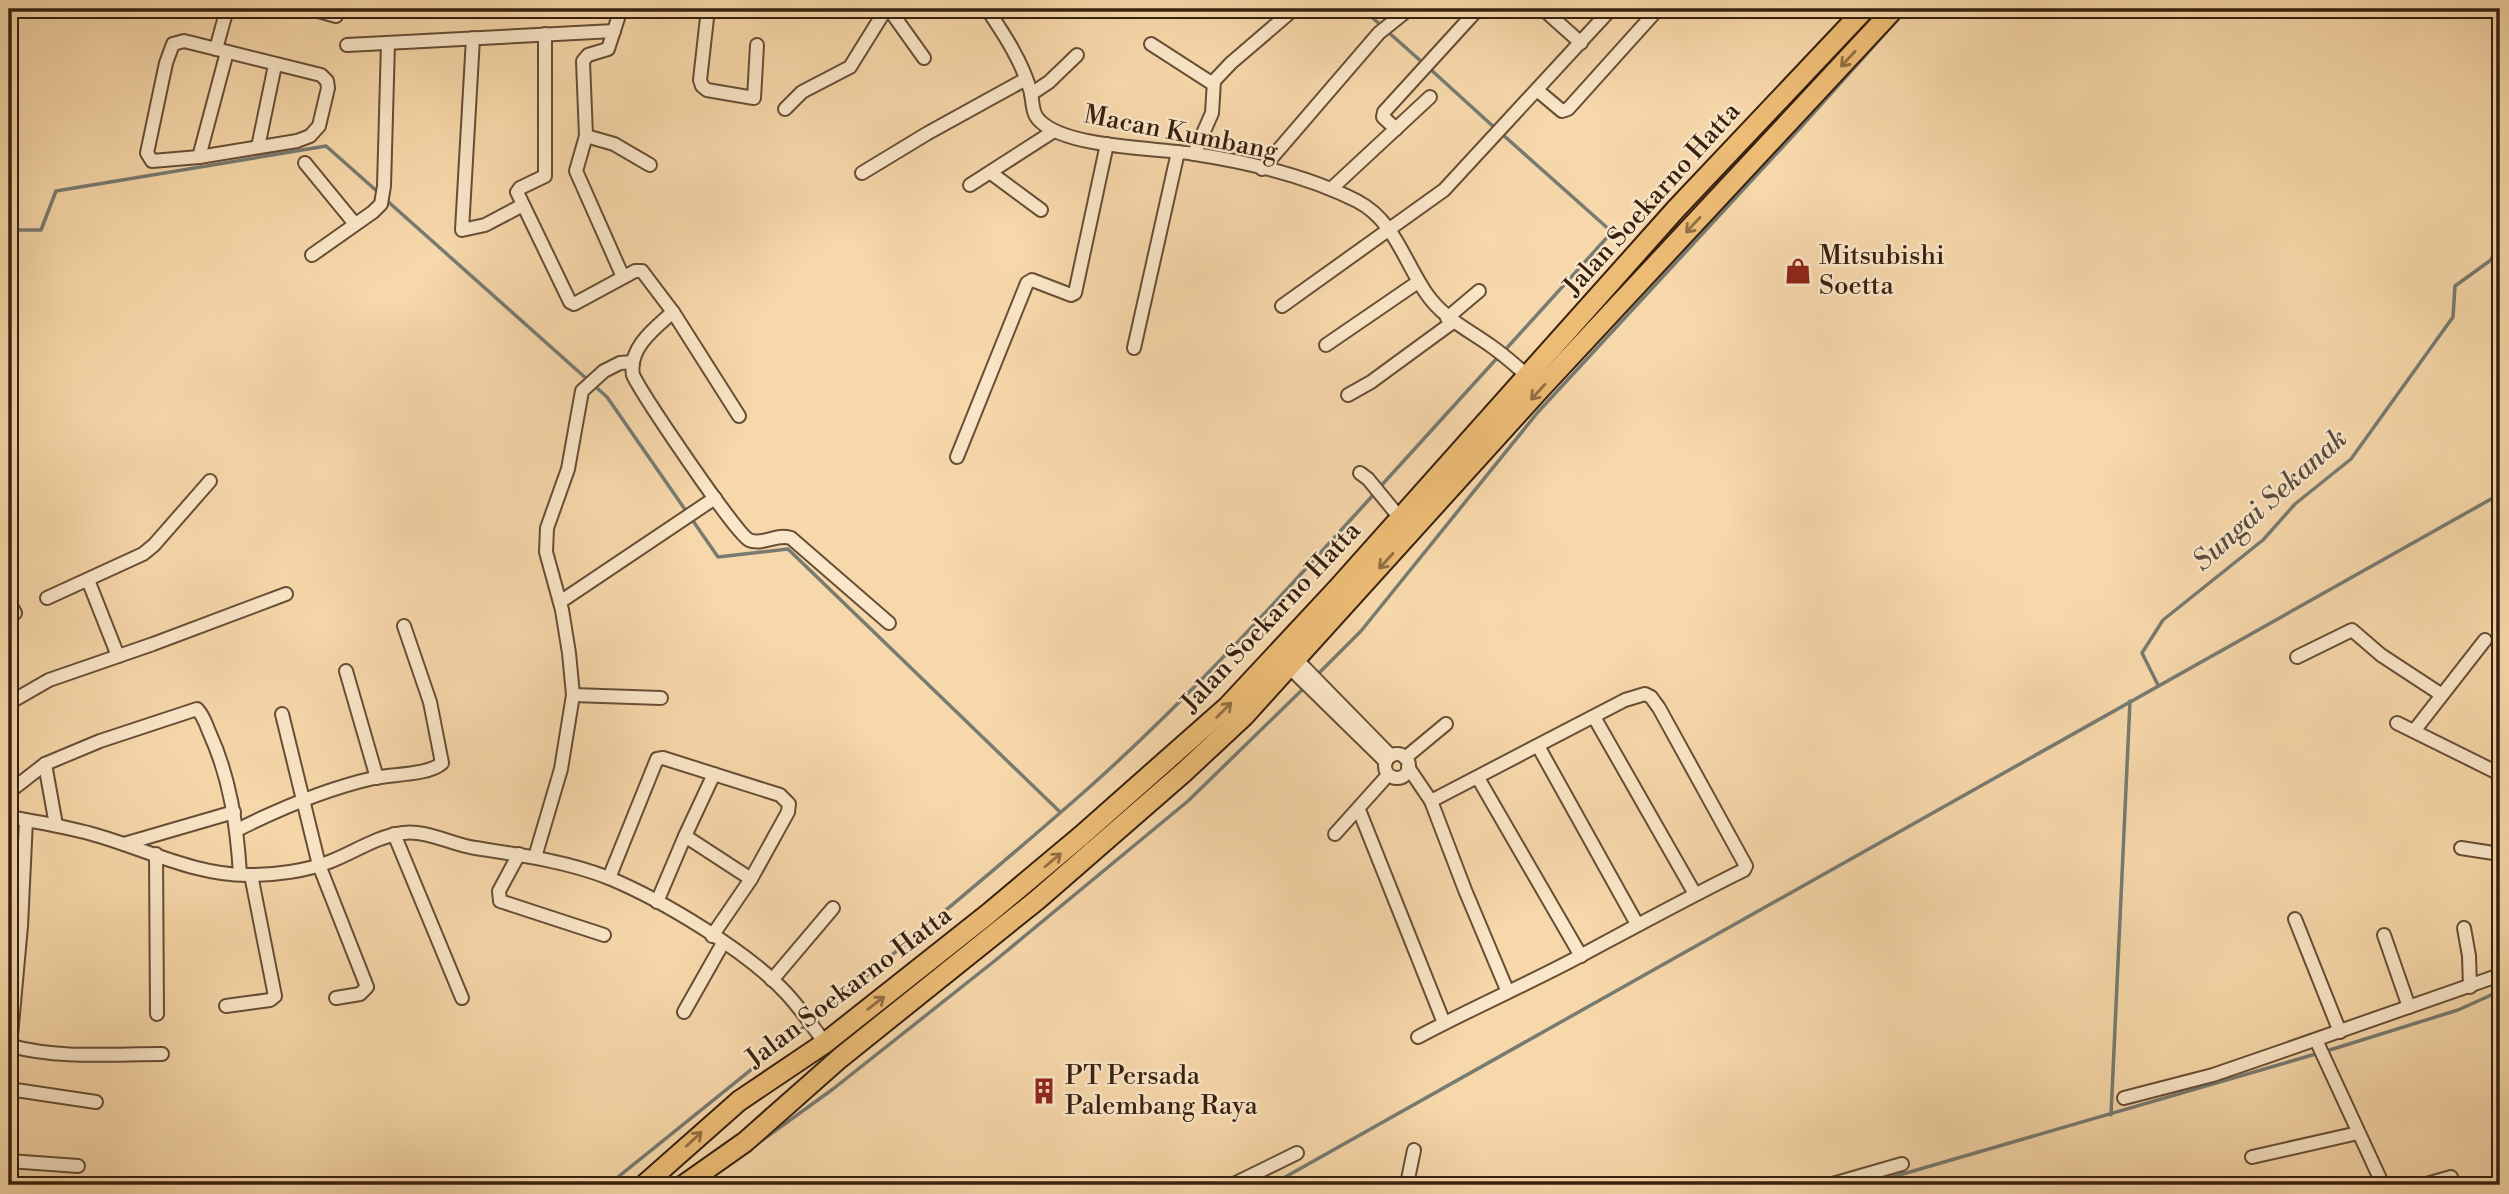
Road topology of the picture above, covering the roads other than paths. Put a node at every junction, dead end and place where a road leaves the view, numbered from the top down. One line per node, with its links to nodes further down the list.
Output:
1 (227, 9): 24 (street)
2 (314, 9): 15 (street)
3 (621, 9): 17 (street)
4 (708, 9): 23 (street)
5 (887, 9): 26 (street); 33 (street)
6 (987, 9): 28 (street, Macan Kumbang)
7 (1294, 9): 29 (street)
8 (1409, 9): 44 (street)
9 (1478, 9): 34 (street)
10 (1543, 9): 20 (street)
11 (1611, 9): 20 (street)
12 (1658, 9): 30 (street)
13 (1865, 9): 63 (highway, Jalan Soekarno Hatta)
14 (1894, 9): 80 (highway, Jalan Soekarno Hatta, one-way to 80)
15 (336, 16)
16 (545, 34): 17 (street); 18 (street); 49 (street)
17 (613, 37): 36 (street)
18 (473, 38): 19 (street); 49 (street)
19 (388, 43): 22 (street); 51 (street)
20 (1581, 43): 30 (street)
21 (1151, 44): 29 (street)
22 (347, 45)
23 (757, 45)
24 (222, 50): 27 (street); 41 (street); 41 (street)
25 (1077, 55): 31 (street)
26 (924, 58)
27 (275, 65): 38 (street); 38 (street)
28 (1026, 79): 31 (street, Macan Kumbang); 45 (street)
29 (1213, 84): 40 (street)
30 (1537, 90): 52 (street)
31 (1031, 94): 35 (street, Macan Kumbang)
32 (1430, 97): 34 (street)
33 (785, 109)
34 (1396, 129): 48 (street)
35 (1054, 131): 37 (street, Macan Kumbang); 46 (street)
36 (586, 136): 43 (street); 54 (street)
37 (1107, 144): 39 (street, Macan Kumbang); 66 (street)
38 (258, 147): 41 (street)
39 (1178, 152): 40 (street, Macan Kumbang); 61 (street)
40 (1194, 154): 44 (street, Macan Kumbang)
41 (200, 157)
42 (305, 163): 51 (street)
43 (650, 165)
44 (1262, 169): 48 (street, Macan Kumbang)
45 (862, 173)
46 (991, 173): 47 (street); 50 (street)
47 (970, 185)
48 (1331, 189): 52 (street, Macan Kumbang)
49 (523, 205): 54 (street)
50 (1041, 210)
51 (355, 224): 53 (street)
52 (1389, 229): 55 (street, Macan Kumbang); 57 (street)
53 (312, 255)
54 (623, 278): 58 (street)
55 (1418, 282): 59 (street, Macan Kumbang); 60 (street)
56 (1479, 291): 59 (street)
57 (1282, 306)
58 (673, 312): 62 (street); 65 (street)
59 (1450, 320): 63 (street, Macan Kumbang); 64 (street)
60 (1326, 345)
61 (1134, 348)
62 (633, 362): 69 (street); 74 (street)
63 (1528, 376): 70 (highway, Jalan Soekarno Hatta)
64 (1348, 395)
65 (739, 416)
66 (957, 457)
67 (1360, 473): 70 (street)
68 (210, 481): 71 (street)
69 (715, 498): 74 (street); 75 (street)
70 (1400, 518): 99 (highway, Jalan Soekarno Hatta, one-way to 70)
71 (88, 580): 73 (street); 78 (street)
72 (286, 594): 78 (street)
73 (47, 598)
74 (560, 602): 82 (street)
75 (889, 623)
76 (404, 626): 97 (street)
77 (2485, 640): 83 (street)
78 (118, 656): 85 (street)
79 (2297, 657): 83 (street)
80 (1297, 668): 94 (street); 101 (highway, Jalan Soekarno Hatta)
81 (346, 671): 97 (street)
82 (573, 695): 84 (street); 118 (street)
83 (2442, 695): 90 (street)
84 (661, 698)
85 (9, 703)
86 (282, 714): 102 (street)
87 (1594, 716): 91 (street); 123 (street); 123 (street)
88 (2397, 723): 90 (street)
89 (1446, 724): 92 (street)
90 (2414, 731): 96 (street)
91 (1538, 746): 98 (street); 127 (street)
92 (1407, 763): 94 (street); 94 (street); 103 (street)
93 (45, 764): 100 (street); 105 (street); 108 (street)
94 (1388, 764): 104 (street)
95 (714, 774): 112 (street); 121 (street); 122 (street)
96 (2500, 774)
97 (377, 778): 102 (street)
98 (1478, 778): 103 (street); 133 (street)
99 (1146, 779): 101 (highway); 146 (highway, Jalan Soekarno Hatta, one-way to 99)
100 (9, 792)
101 (1160, 793): 163 (highway, Jalan Soekarno Hatta)
102 (303, 799): 109 (street); 119 (street)
103 (1430, 801): 137 (street)
104 (1359, 810): 111 (street); 144 (street)
105 (234, 812): 109 (street); 113 (street)
106 (9, 817): 107 (street)
107 (26, 820): 108 (street); 128 (street)
108 (56, 825): 113 (street)
109 (237, 830): 120 (street)
110 (394, 834): 116 (street); 119 (street); 139 (street)
111 (1335, 834)
112 (685, 836): 122 (street); 124 (street)
113 (124, 844): 115 (street)
114 (2461, 848): 117 (street)
115 (156, 854): 120 (street); 143 (street)
116 (519, 854): 118 (street); 130 (street)
117 (2500, 854)
118 (535, 857): 121 (street)
119 (319, 865): 120 (street); 138 (street)
120 (246, 875): 140 (street)
121 (609, 878): 124 (street)
122 (751, 879): 132 (street)
123 (1695, 894): 127 (street)
124 (657, 902): 132 (street)
125 (834, 908): 135 (street)
126 (2295, 919): 145 (street)
127 (1637, 923): 133 (street)
128 (15, 926): 149 (street)
129 (2464, 928): 136 (street)
130 (604, 935)
131 (2385, 935): 141 (street)
132 (718, 940): 135 (street); 142 (street)
133 (1581, 956): 137 (street)
134 (2500, 975): 136 (street)
135 (772, 980): 146 (street)
136 (2470, 987): 141 (street)
137 (1507, 990): 144 (street)
138 (336, 998)
139 (462, 998)
140 (226, 1006)
141 (2409, 1007): 145 (street)
142 (684, 1012)
143 (157, 1014)
144 (1444, 1023): 147 (street)
145 (2340, 1032): 148 (street)
146 (821, 1037): 162 (highway, Jalan Soekarno Hatta, one-way to 146)
147 (1418, 1037)
148 (2321, 1050): 152 (street); 154 (street)
149 (10, 1052): 150 (street)
150 (162, 1054)
151 (9, 1089): 153 (street)
152 (2124, 1098)
153 (96, 1102)
154 (2358, 1133): 157 (street); 167 (street)
155 (1414, 1150): 165 (street)
156 (1297, 1153): 164 (street)
157 (2252, 1157)
158 (9, 1161): 160 (street)
159 (1902, 1164): 166 (street)
160 (78, 1166)
161 (2451, 1177): 168 (street)
162 (644, 1185)
163 (684, 1185)
164 (1232, 1185)
165 (1409, 1185)
166 (1829, 1185)
167 (2383, 1185)
168 (2423, 1185)

